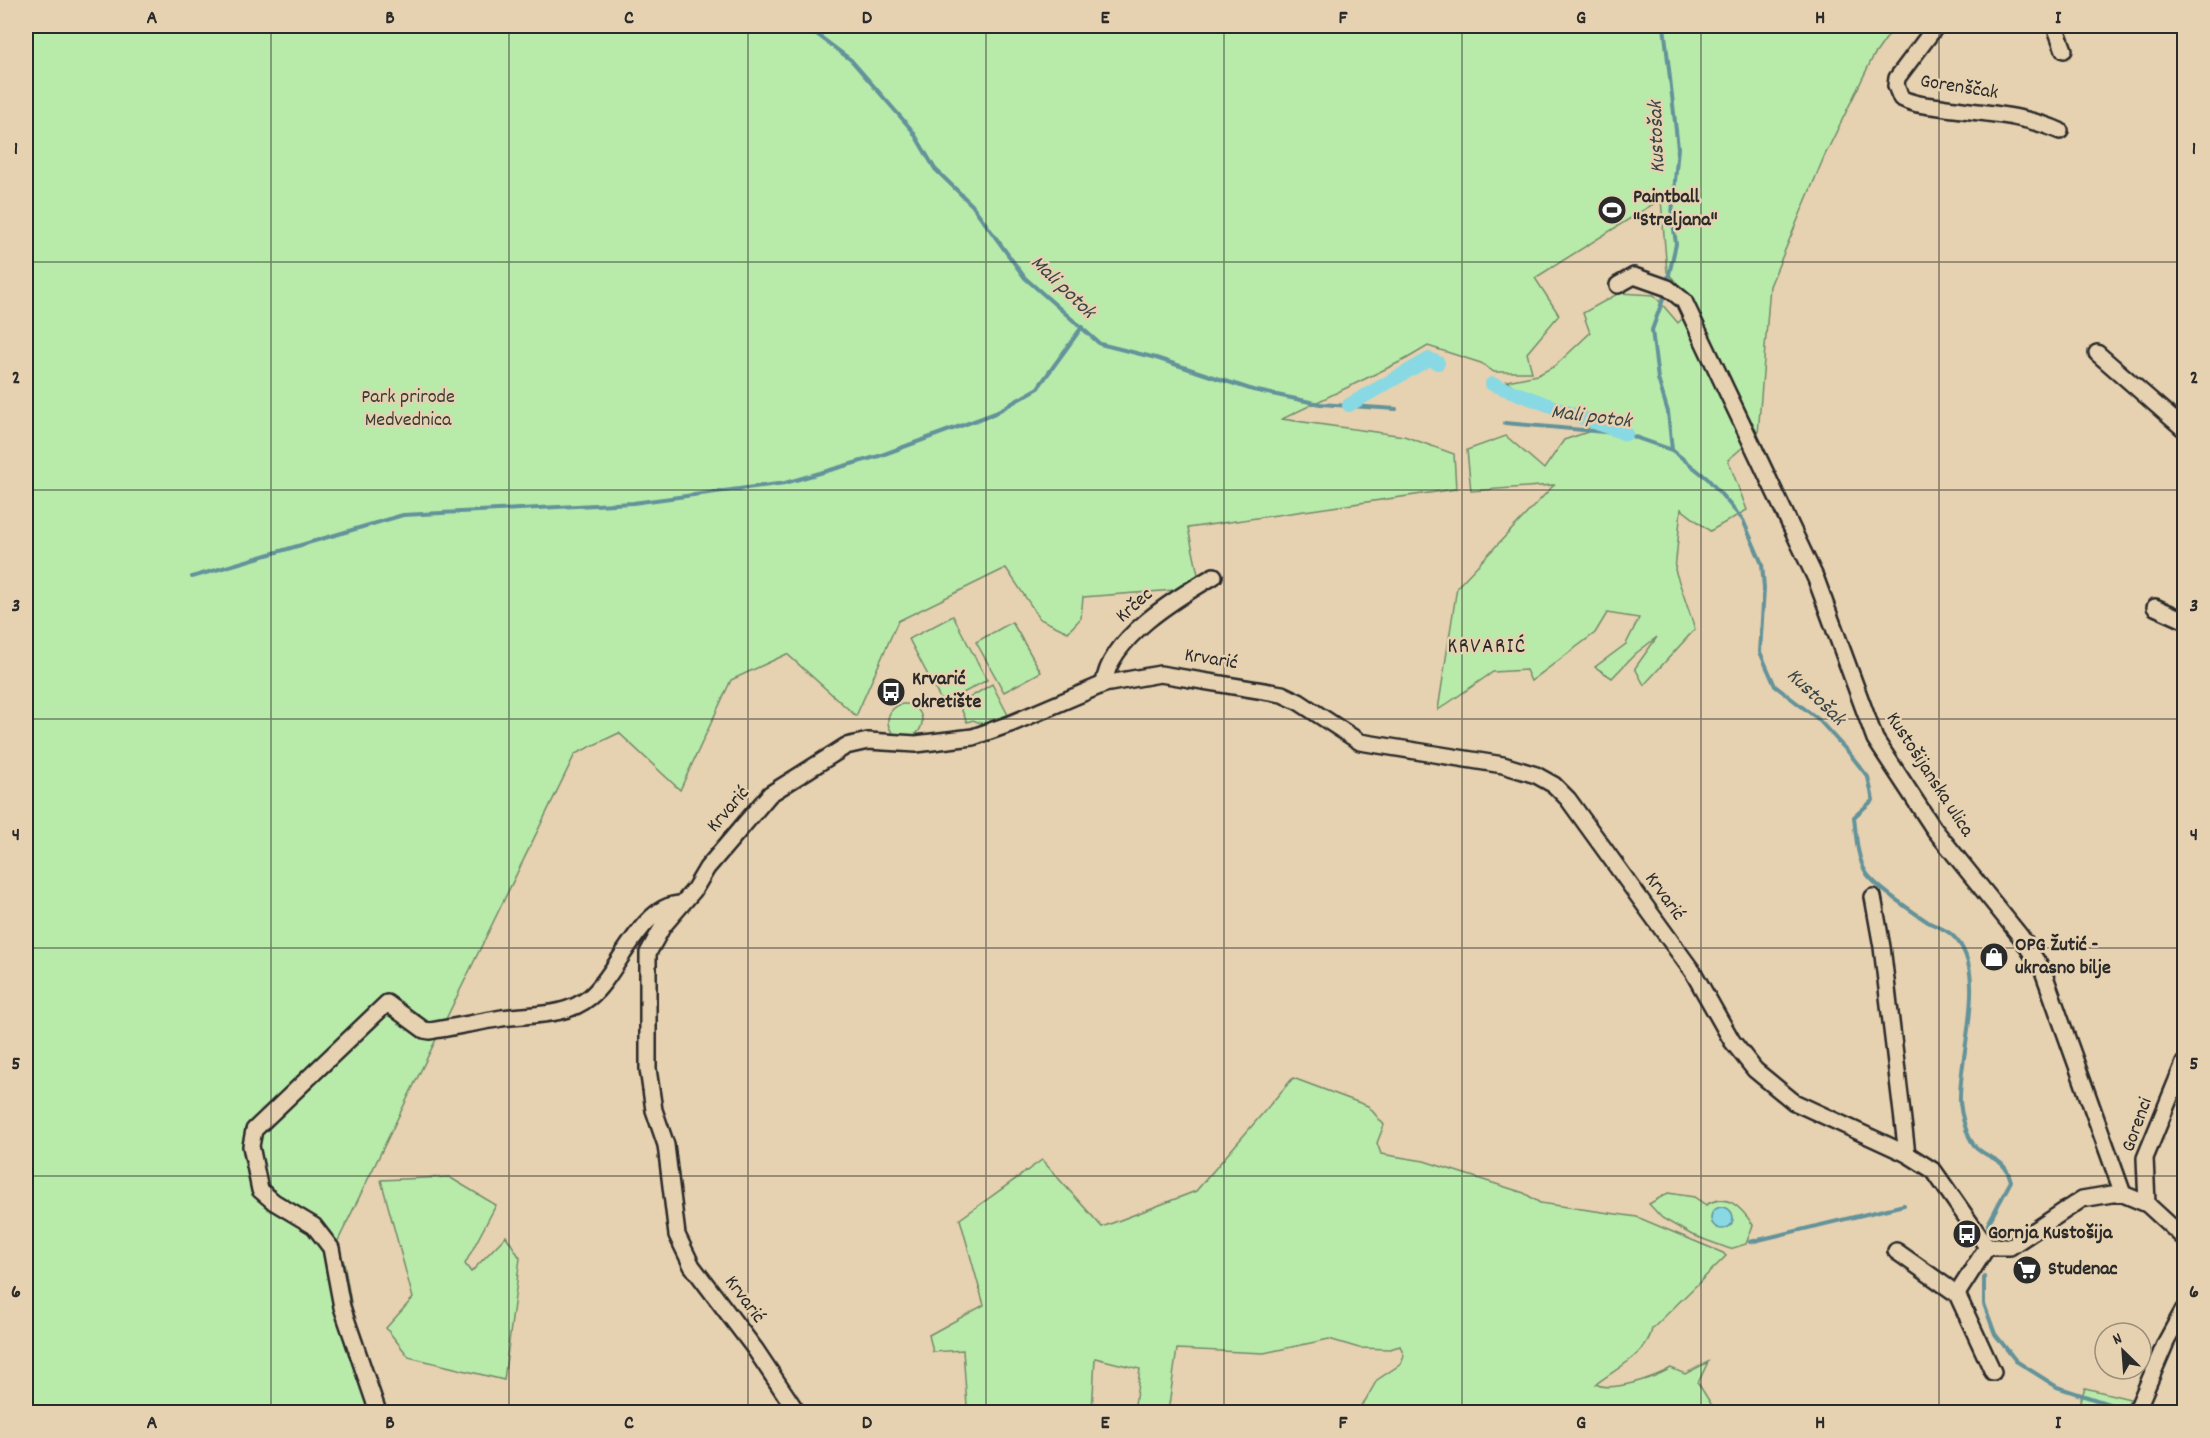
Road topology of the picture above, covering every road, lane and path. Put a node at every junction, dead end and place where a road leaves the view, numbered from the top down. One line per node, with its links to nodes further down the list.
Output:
1 (1936, 26): 4 (street, Gorenščak)
2 (2055, 26): 3 (street)
3 (2064, 50)
4 (2060, 131)
5 (1618, 285): 16 (street, Kustošijanska ulica)
6 (2097, 353): 7 (street)
7 (2184, 429)
8 (1214, 576): 11 (street, Krčec)
9 (2155, 607): 10 (street)
10 (2184, 620)
11 (1104, 684): 13 (street, Krvarić); 15 (street, Krvarić)
12 (1873, 897): 15 (street)
13 (680, 904): 26 (street); 27 (street, Krvarić)
14 (2184, 1063): 17 (street, Gorenci)
15 (1907, 1154): 19 (street, Krvarić)
16 (2123, 1194): 17 (street); 19 (street)
17 (2147, 1204): 18 (street)
18 (2184, 1238)
19 (1987, 1246): 21 (street)
20 (1896, 1251): 21 (street)
21 (1957, 1294): 23 (street)
22 (2184, 1309): 25 (street)
23 (1993, 1372)
24 (362, 1403): 26 (street)
25 (2138, 1408)
26 (377, 1413)
27 (797, 1413)

